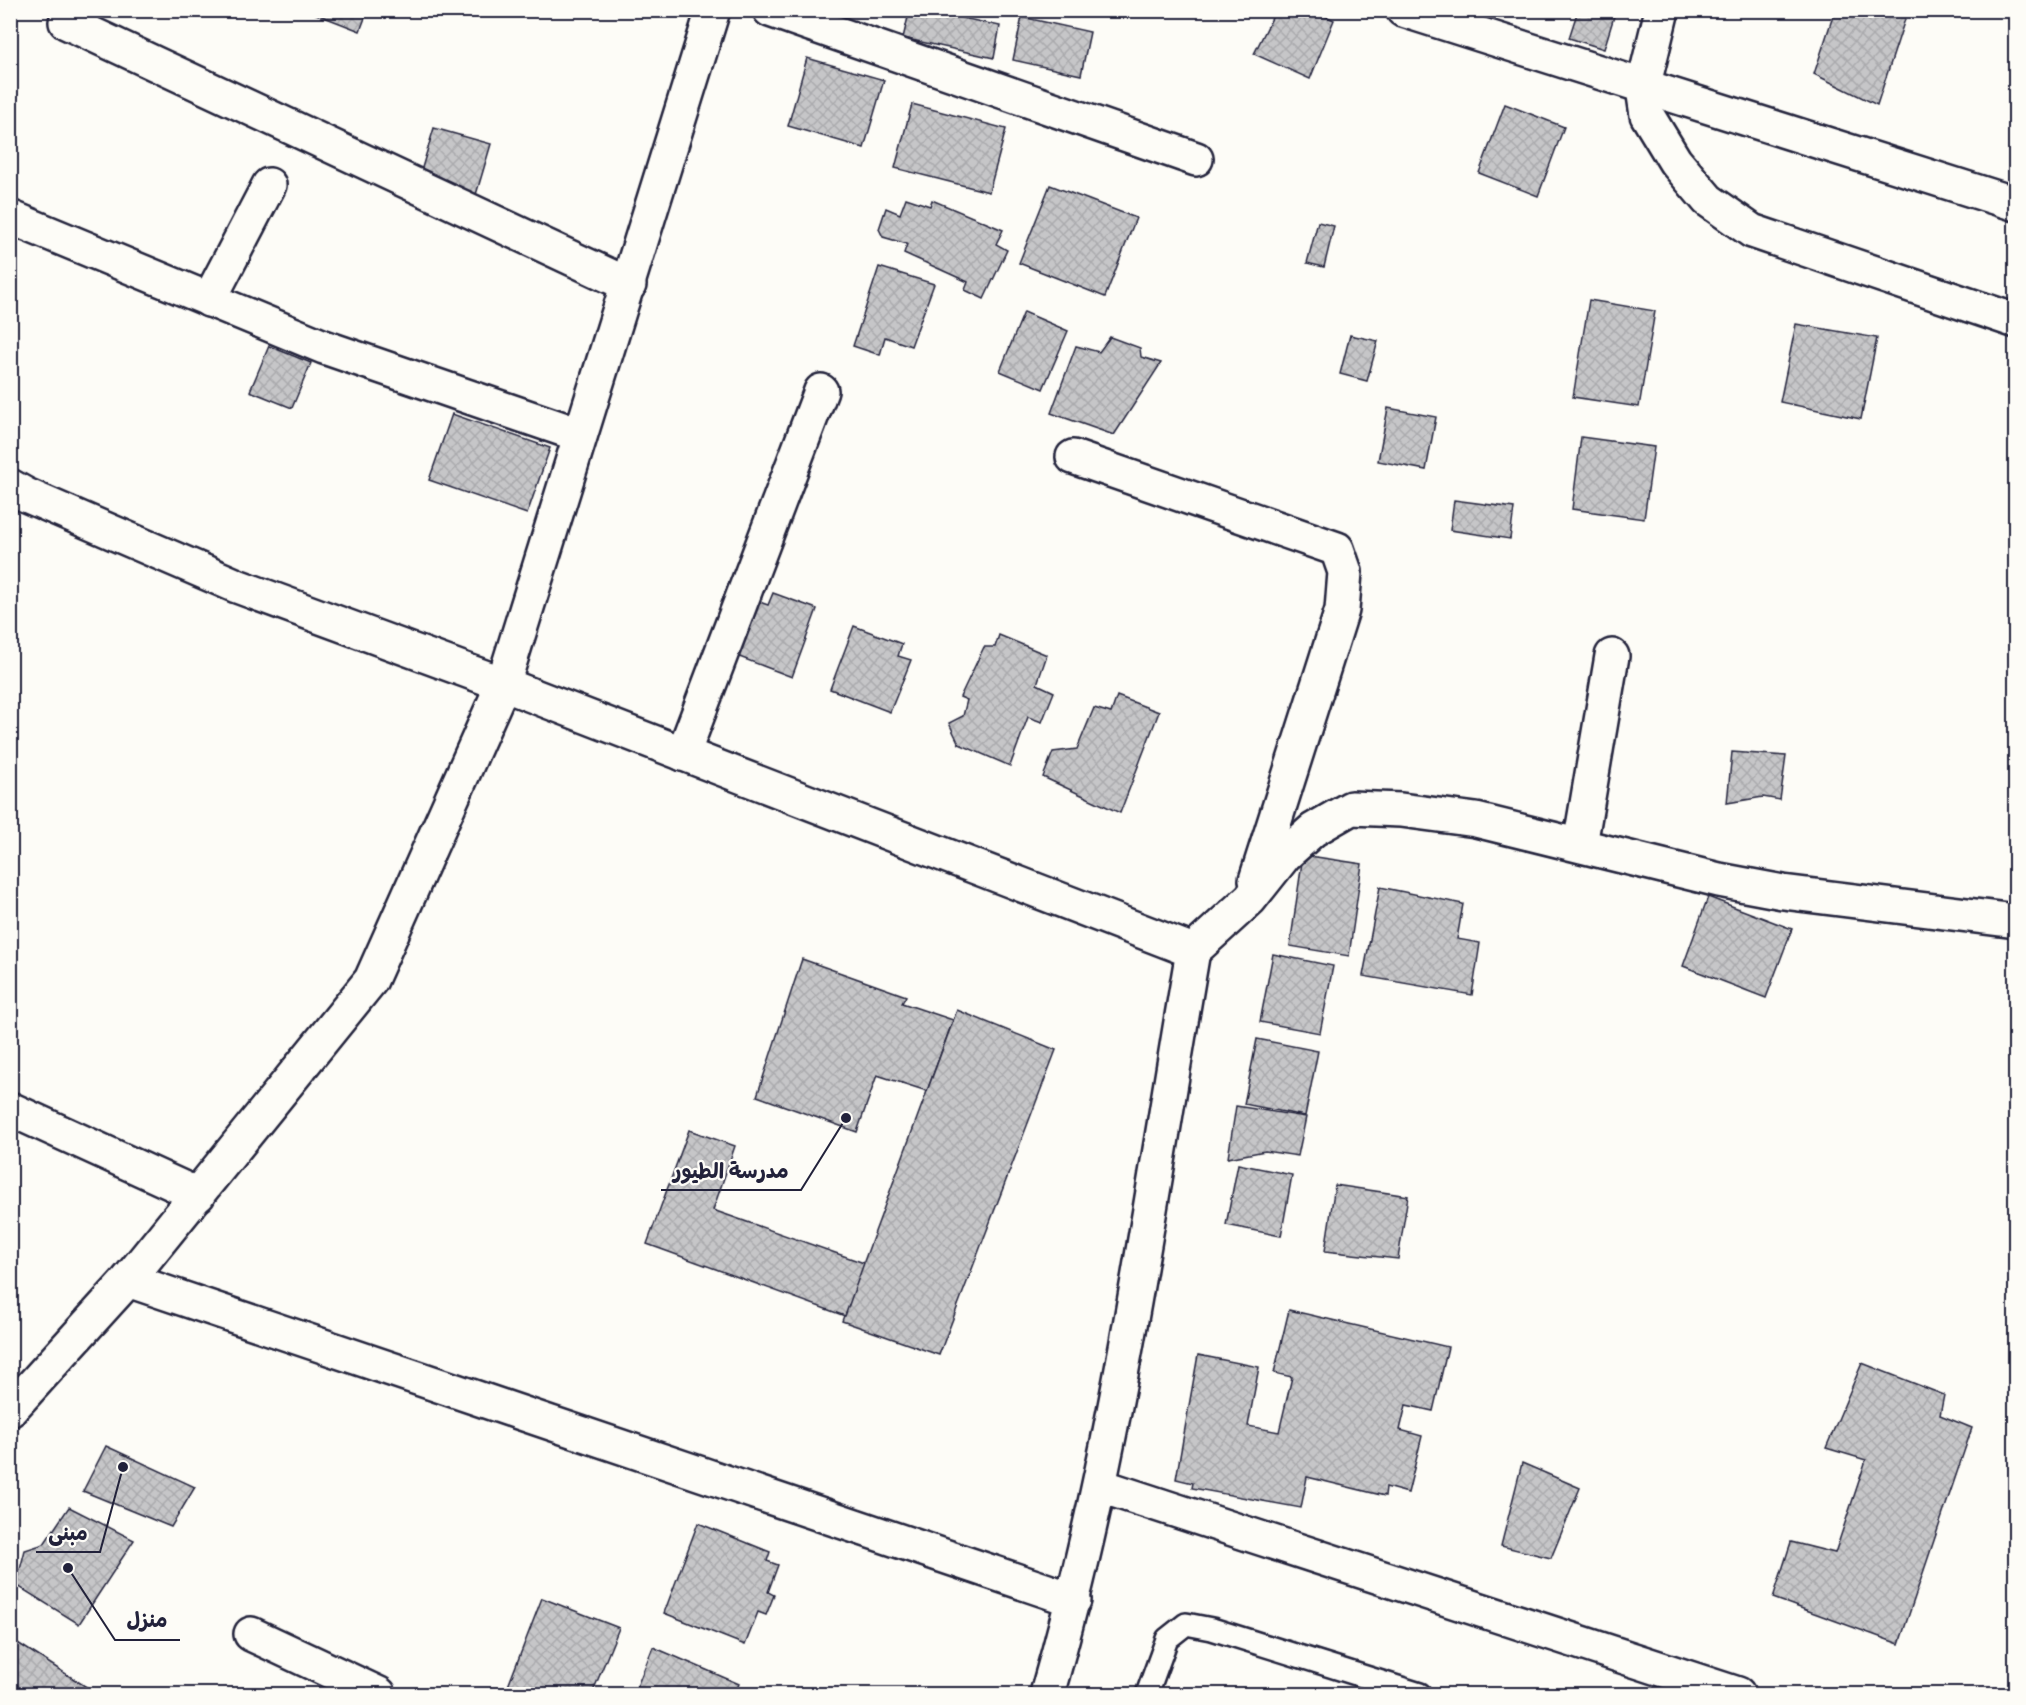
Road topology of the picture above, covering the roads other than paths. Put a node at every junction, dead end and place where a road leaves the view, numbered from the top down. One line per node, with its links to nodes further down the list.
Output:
1 (713, 10): 11 (street)
2 (770, 10): 7 (street)
3 (1403, 10): 6 (street)
4 (1662, 10): 6 (street)
5 (66, 22): 11 (street)
6 (1642, 88): 9 (street); 13 (street)
7 (1196, 159)
8 (269, 185): 12 (street)
9 (2016, 204)
10 (10, 217): 12 (street)
11 (629, 285): 15 (street)
12 (209, 300): 15 (street)
13 (2016, 321)
14 (821, 391): 20 (street)
15 (580, 435): 19 (street)
16 (1073, 457): 22 (street)
17 (10, 486): 19 (street)
18 (1612, 656): 21 (street)
19 (503, 684): 20 (street); 26 (street)
20 (683, 754): 24 (street)
21 (1580, 845): 22 (street); 23 (street)
22 (1250, 899): 24 (street)
23 (2016, 921)
24 (1193, 951): 29 (street)
25 (10, 1110): 26 (street)
26 (198, 1195): 27 (street)
27 (128, 1280): 28 (street); 30 (street)
28 (10, 1410)
29 (1101, 1486): 30 (street); 36 (street)
30 (1074, 1600): 33 (street)
31 (251, 1634): 32 (street)
32 (379, 1695)
33 (1047, 1695)
34 (1147, 1695): 35 (lane)
35 (1420, 1695)
36 (1738, 1695)

